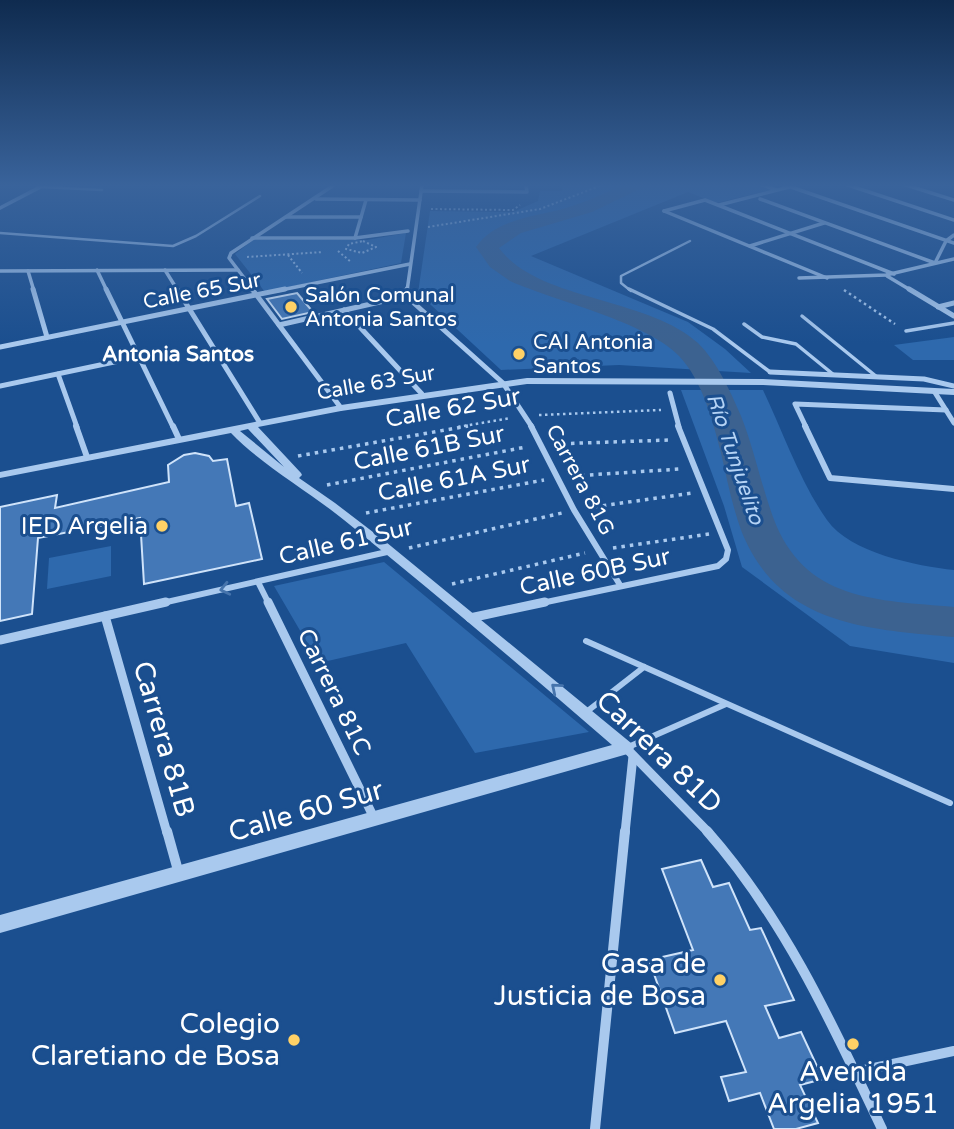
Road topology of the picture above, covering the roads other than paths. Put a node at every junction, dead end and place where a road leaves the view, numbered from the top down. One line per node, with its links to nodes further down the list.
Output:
1 (62, 238): 2 (lane)
2 (192, 238)
3 (251, 238): 4 (street); 21 (street)
4 (355, 238)
5 (414, 238): 18 (street)
6 (730, 238): 15 (street)
7 (777, 238): 15 (street)
8 (799, 238): 24 (street)
9 (865, 238): 17 (street)
10 (936, 238): 12 (street)
11 (950, 238): 12 (street)
12 (946, 241): 14 (street); 17 (street)
13 (690, 242): 44 (lane)
14 (954, 243)
15 (750, 246): 27 (street)
16 (954, 259): 17 (street)
17 (935, 263): 24 (street)
18 (410, 264): 28 (street, Calle 65 Sur); 29 (street)
19 (96, 270): 20 (street); 23 (street); 36 (street)
20 (165, 270): 21 (street); 32 (street, Carrera 81D)
21 (238, 270): 28 (street)
22 (0, 271): 23 (street)
23 (28, 271): 41 (street)
24 (894, 274): 25 (street)
25 (886, 275): 27 (street); 31 (street)
26 (799, 278): 27 (street)
27 (827, 278)
28 (258, 296): 32 (street, Calle 65 Sur); 39 (street)
29 (406, 296): 33 (street); 48 (street, Carrera 81G)
30 (954, 303): 31 (street)
31 (939, 307): 35 (street)
32 (190, 310): 36 (street, Calle 65 Sur); 58 (street, Carrera 81D)
33 (344, 310): 39 (street); 54 (street)
34 (802, 316): 47 (lane)
35 (954, 316)
36 (122, 323): 41 (street, Calle 65 Sur); 43 (street)
37 (954, 323): 40 (lane)
38 (744, 324): 46 (lane)
39 (279, 325): 55 (street)
40 (906, 331)
41 (47, 337): 42 (street, Calle 65 Sur)
42 (0, 347)
43 (138, 357): 45 (street); 60 (street)
44 (770, 372): 46 (street)
45 (58, 374): 49 (street); 61 (street)
46 (834, 375): 47 (street)
47 (877, 377): 50 (street)
48 (503, 383): 51 (street, Calle 63 Sur); 54 (street, Calle 63 Sur); 67 (street, Carrera 81G)
49 (0, 386)
50 (954, 386)
51 (934, 391): 52 (street); 56 (street)
52 (954, 392)
53 (670, 393): 67 (street, Calle 60B Sur)
54 (422, 394): 55 (street, Calle 63 Sur)
55 (341, 408): 58 (street, Calle 63 Sur)
56 (946, 410): 57 (street); 64 (street)
57 (954, 423)
58 (255, 424): 59 (street, Calle 63 Sur); 63 (street, Carrera 81D)
59 (232, 428): 60 (street, Calle 63 Sur); 63 (street, Carrera 81D)
60 (179, 439): 61 (street, Calle 63 Sur)
61 (87, 457): 62 (street, Calle 63 Sur)
62 (0, 475)
63 (309, 489): 65 (street, Carrera 81D)
64 (954, 489)
65 (387, 552): 66 (street, Calle 61 Sur); 69 (street, Carrera 81D)
66 (258, 582): 68 (street, Calle 61 Sur, one-way to 68); 77 (street, Carrera 81C)
67 (621, 585): 69 (street, Calle 60B Sur)
68 (105, 616): 70 (street, Calle 61 Sur); 78 (street, Carrera 81B)
69 (470, 618): 74 (street, Carrera 81D, one-way to 69)
70 (0, 640)
71 (586, 641): 72 (lane)
72 (645, 667): 73 (lane); 74 (lane)
73 (726, 704): 75 (lane); 76 (lane)
74 (585, 713): 75 (street, Carrera 81D)
75 (629, 752): 77 (street, Calle 60 Sur); 81 (street, Carrera 81D); 82 (street)
76 (950, 803)
77 (375, 820): 78 (street, Calle 60 Sur)
78 (180, 874): 79 (street, Calle 60 Sur)
79 (0, 924)
80 (954, 1051): 81 (street)
81 (855, 1072): 83 (street, Carrera 81D)
82 (595, 1129)
83 (882, 1129)

